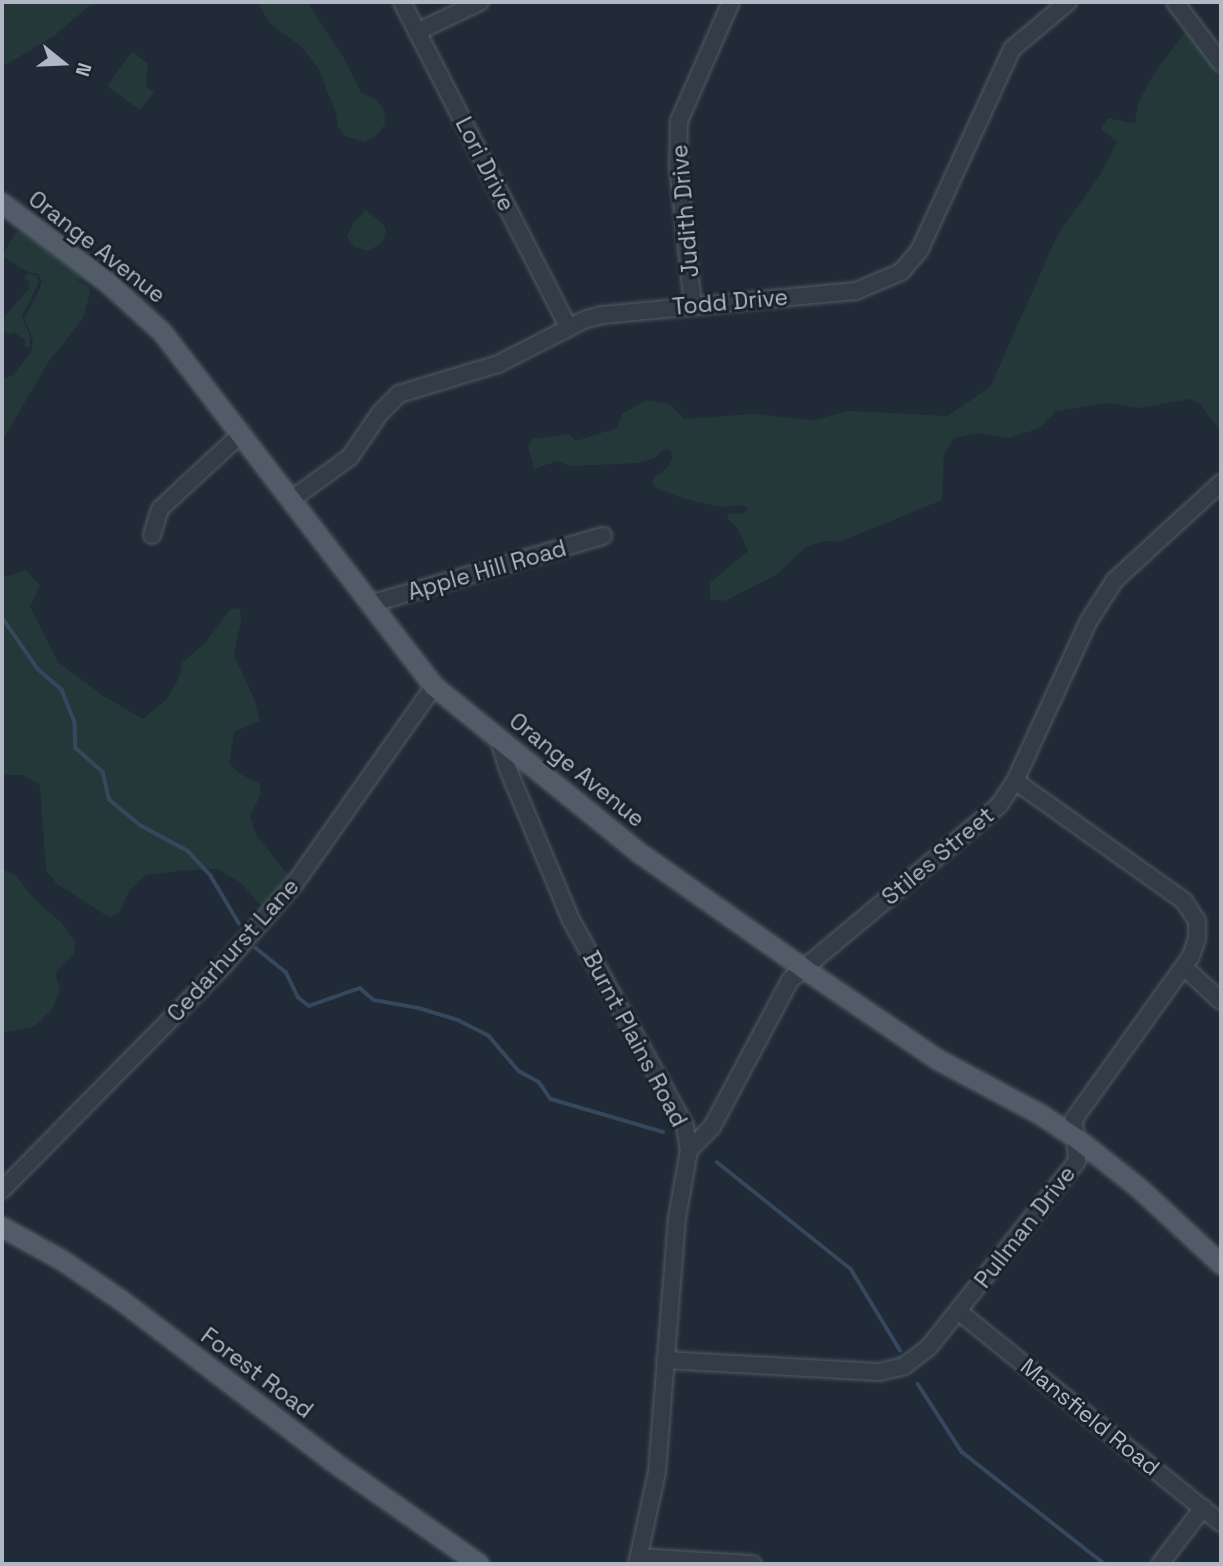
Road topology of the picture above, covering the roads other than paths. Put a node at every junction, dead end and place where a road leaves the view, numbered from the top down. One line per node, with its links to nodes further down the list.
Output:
1 (402, 2): 6 (street, Lori Drive)
2 (480, 2): 6 (street)
3 (731, 2): 9 (street, Judith Drive)
4 (1068, 2): 9 (street, Todd Drive)
5 (1175, 2): 7 (street)
6 (417, 32): 10 (street, Lori Drive)
7 (1221, 63)
8 (2, 204): 11 (main road, Orange Avenue)
9 (694, 306): 10 (street, Todd Drive)
10 (568, 327): 13 (street, Todd Drive)
11 (242, 433): 13 (main road, Orange Avenue); 14 (street)
12 (1221, 483): 19 (street, Stiles Street)
13 (292, 499): 16 (main road, Orange Avenue)
14 (152, 535)
15 (603, 536): 16 (street, Apple Hill Road)
16 (370, 604): 17 (main road, Orange Avenue)
17 (434, 686): 18 (main road, Orange Avenue); 25 (street, Cedarhurst Lane)
18 (498, 737): 21 (main road, Orange Avenue); 24 (street, Burnt Plains Road)
19 (1015, 781): 20 (street, Pullman Drive); 21 (street, Stiles Street)
20 (1184, 967): 22 (street); 23 (street, Pullman Drive)
21 (803, 968): 23 (main road, Orange Avenue); 24 (street, Stiles Street)
22 (1221, 1001)
23 (1076, 1138): 27 (main road, Orange Avenue); 28 (street, Pullman Drive)
24 (689, 1150): 29 (street, Burnt Plains Road)
25 (2, 1190)
26 (2, 1227): 33 (main road, Forest Road)
27 (1221, 1264)
28 (958, 1311): 29 (street, Pullman Drive); 30 (street, Mansfield Road)
29 (665, 1360): 32 (street, Burnt Plains Road)
30 (1203, 1508): 31 (street, Mansfield Road); 35 (street)
31 (1221, 1522)
32 (638, 1561): 34 (street)
33 (479, 1564)
34 (753, 1564)
35 (1160, 1564)

